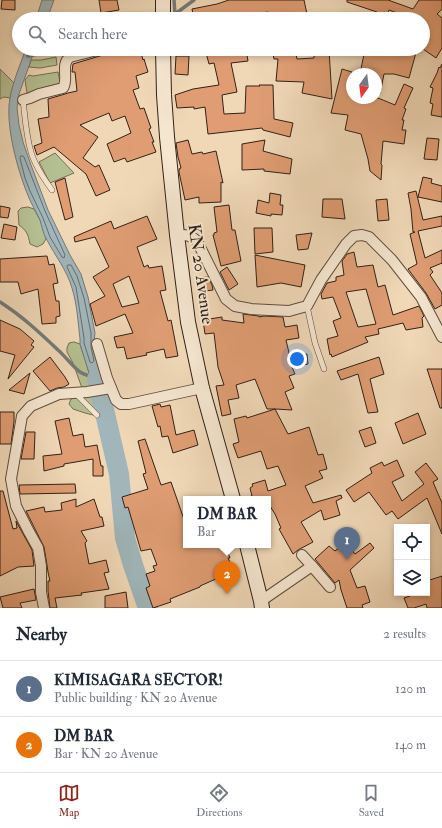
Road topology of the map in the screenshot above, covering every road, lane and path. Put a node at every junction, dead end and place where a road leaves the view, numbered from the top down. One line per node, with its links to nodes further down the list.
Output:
1 (163, 0): 2 (main road)
2 (163, 12)
3 (74, 56): 5 (street)
4 (163, 56): 7 (main road, KN 20 Avenue)
5 (23, 100): 6 (lane)
6 (52, 190)
7 (177, 235): 8 (street); 13 (main road, KN 20 Avenue)
8 (307, 306): 9 (street); 11 (lane)
9 (442, 337)
10 (97, 344): 12 (street)
11 (324, 368)
12 (108, 388): 13 (street); 14 (street)
13 (202, 388): 16 (main road, KN 20 Avenue)
14 (74, 392): 15 (lane); 22 (street)
15 (97, 415)
16 (232, 496)
17 (247, 548): 21 (main road)
18 (302, 555): 19 (street)
19 (312, 566): 20 (street); 21 (street)
20 (330, 587)
21 (262, 604)
22 (44, 608)

